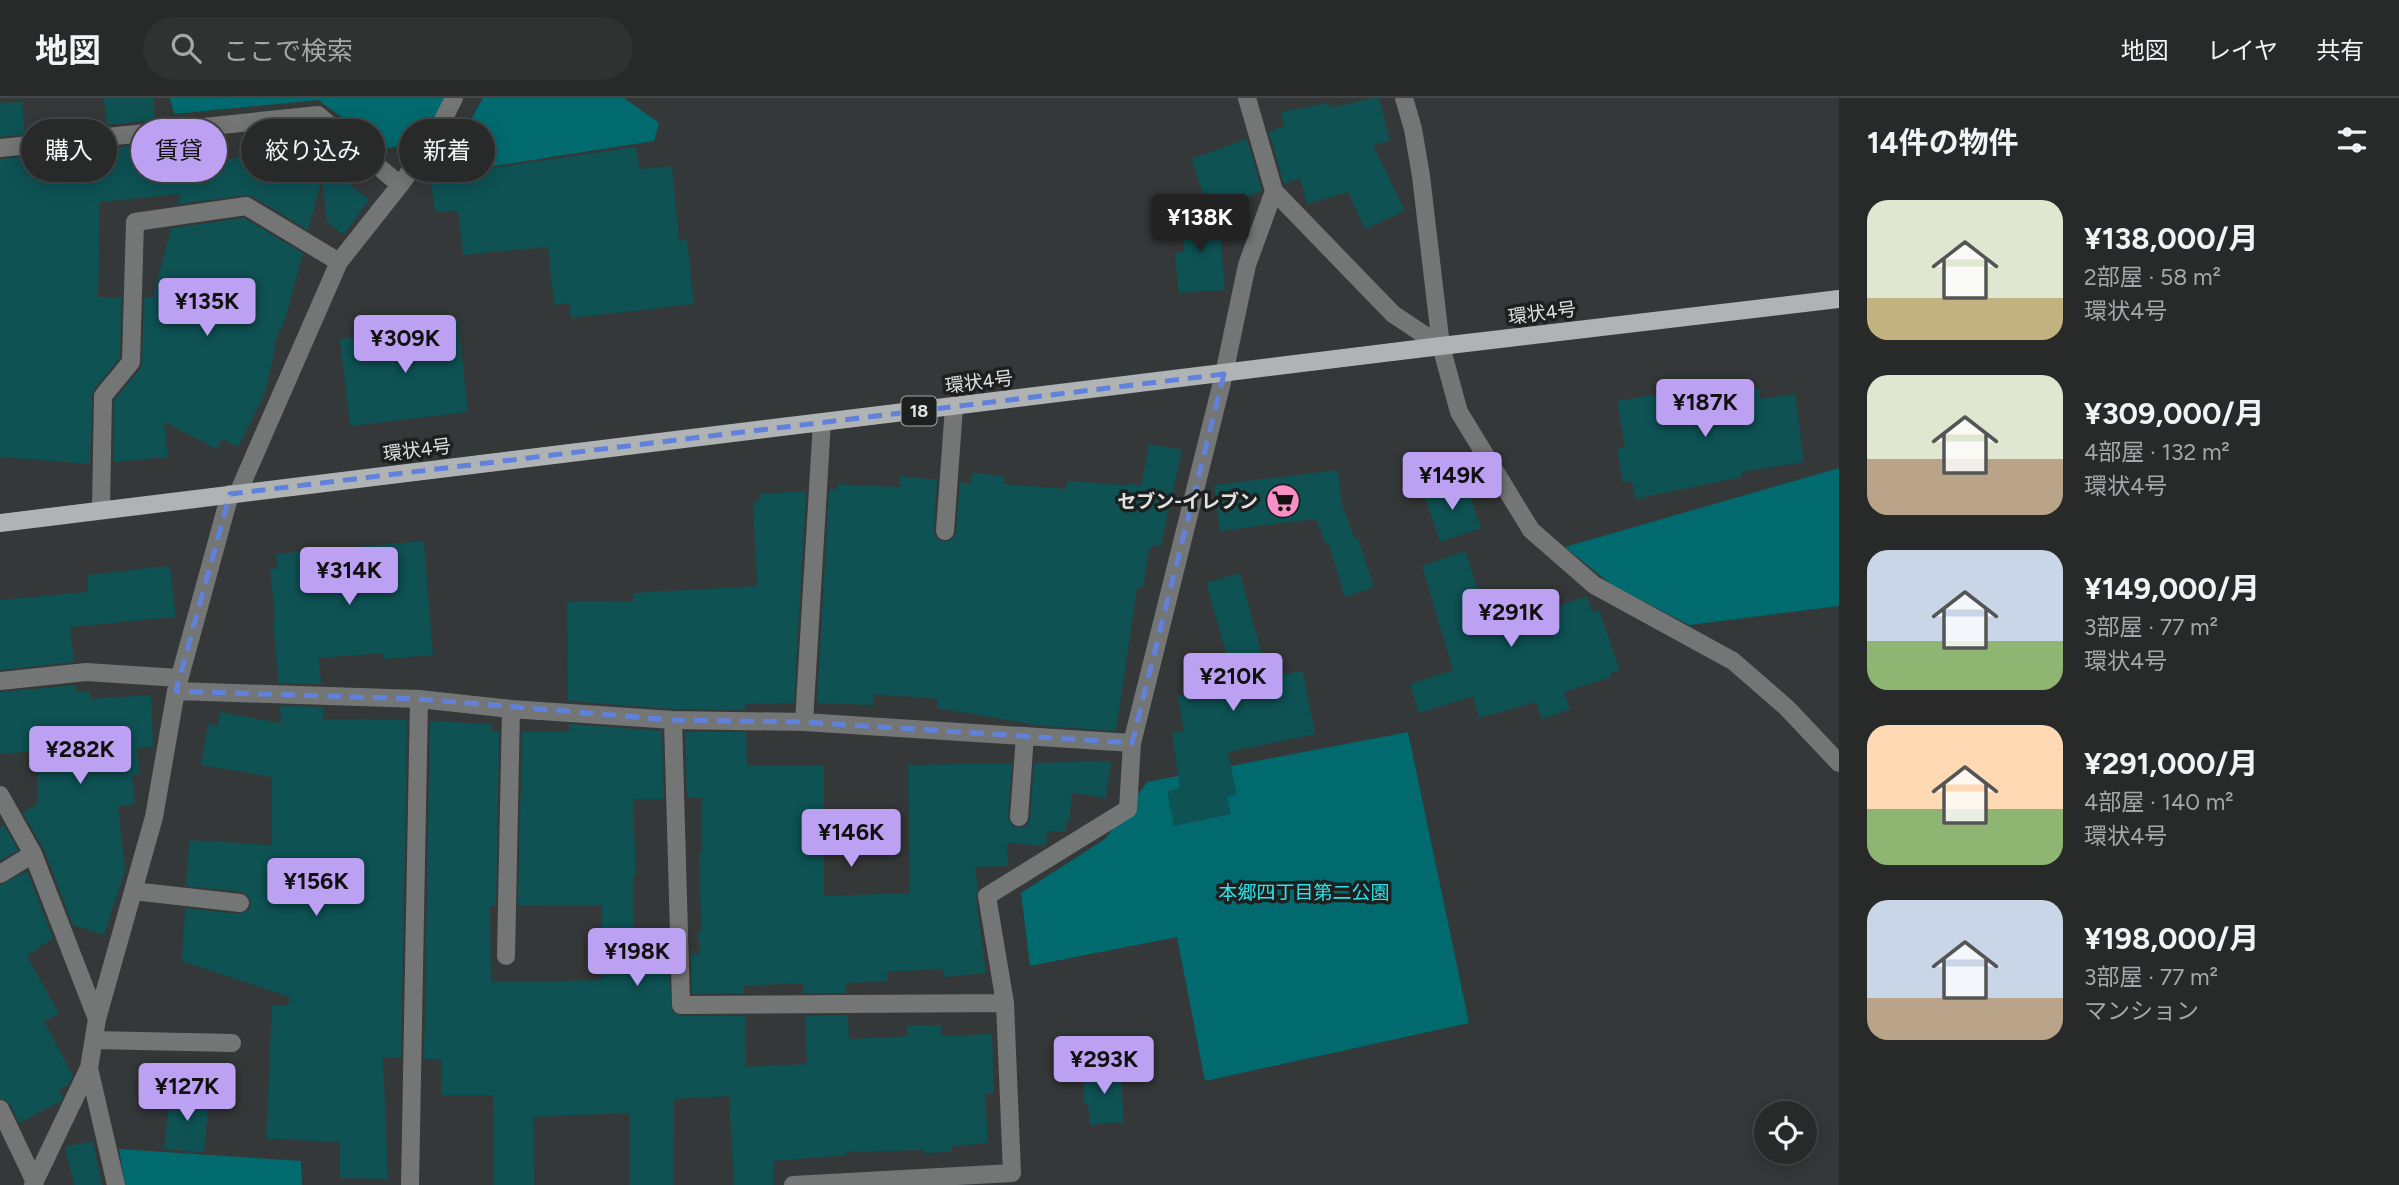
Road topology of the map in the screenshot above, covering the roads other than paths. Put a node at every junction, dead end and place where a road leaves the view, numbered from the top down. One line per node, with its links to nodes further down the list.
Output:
1 (454, 98): 5 (street)
2 (1247, 98): 6 (street)
3 (1404, 98): 9 (street)
4 (0, 148): 5 (street)
5 (400, 185): 7 (street)
6 (1274, 191): 9 (street); 10 (street)
7 (339, 262): 13 (street); 14 (street)
8 (1839, 299): 9 (main road, 環状4号 / 18)
9 (1441, 346): 10 (main road, 環状4号 / 18); 25 (street)
10 (1224, 374): 11 (main road, 環状4号 / 18); 24 (street)
11 (954, 407): 12 (main road, 環状4号 / 18); 16 (street)
12 (822, 422): 13 (main road, 環状4号 / 18); 22 (street)
13 (234, 493): 14 (main road, 環状4号 / 18); 18 (street)
14 (101, 510): 15 (main road, 環状4号 / 18)
15 (0, 523)
16 (946, 531)
17 (0, 681): 18 (street)
18 (177, 684): 19 (street); 30 (street)
19 (419, 699): 20 (street); 42 (street)
20 (511, 709): 21 (street); 32 (street)
21 (673, 720): 22 (street); 33 (street)
22 (804, 722): 23 (street)
23 (1025, 736): 24 (street); 27 (street)
24 (1132, 743): 33 (street)
25 (1839, 763)
26 (0, 795): 28 (street)
27 (1019, 817)
28 (33, 854): 29 (street); 34 (street)
29 (0, 874)
30 (134, 891): 31 (street); 34 (street)
31 (240, 903)
32 (506, 956)
33 (1005, 1003): 39 (street)
34 (97, 1018): 35 (street)
35 (94, 1040): 36 (street); 37 (street)
36 (232, 1043)
37 (89, 1068): 40 (street); 41 (street)
38 (0, 1109): 40 (street)
39 (1013, 1179): 43 (street)
40 (34, 1184)
41 (116, 1185)
42 (410, 1185)
43 (793, 1185)

